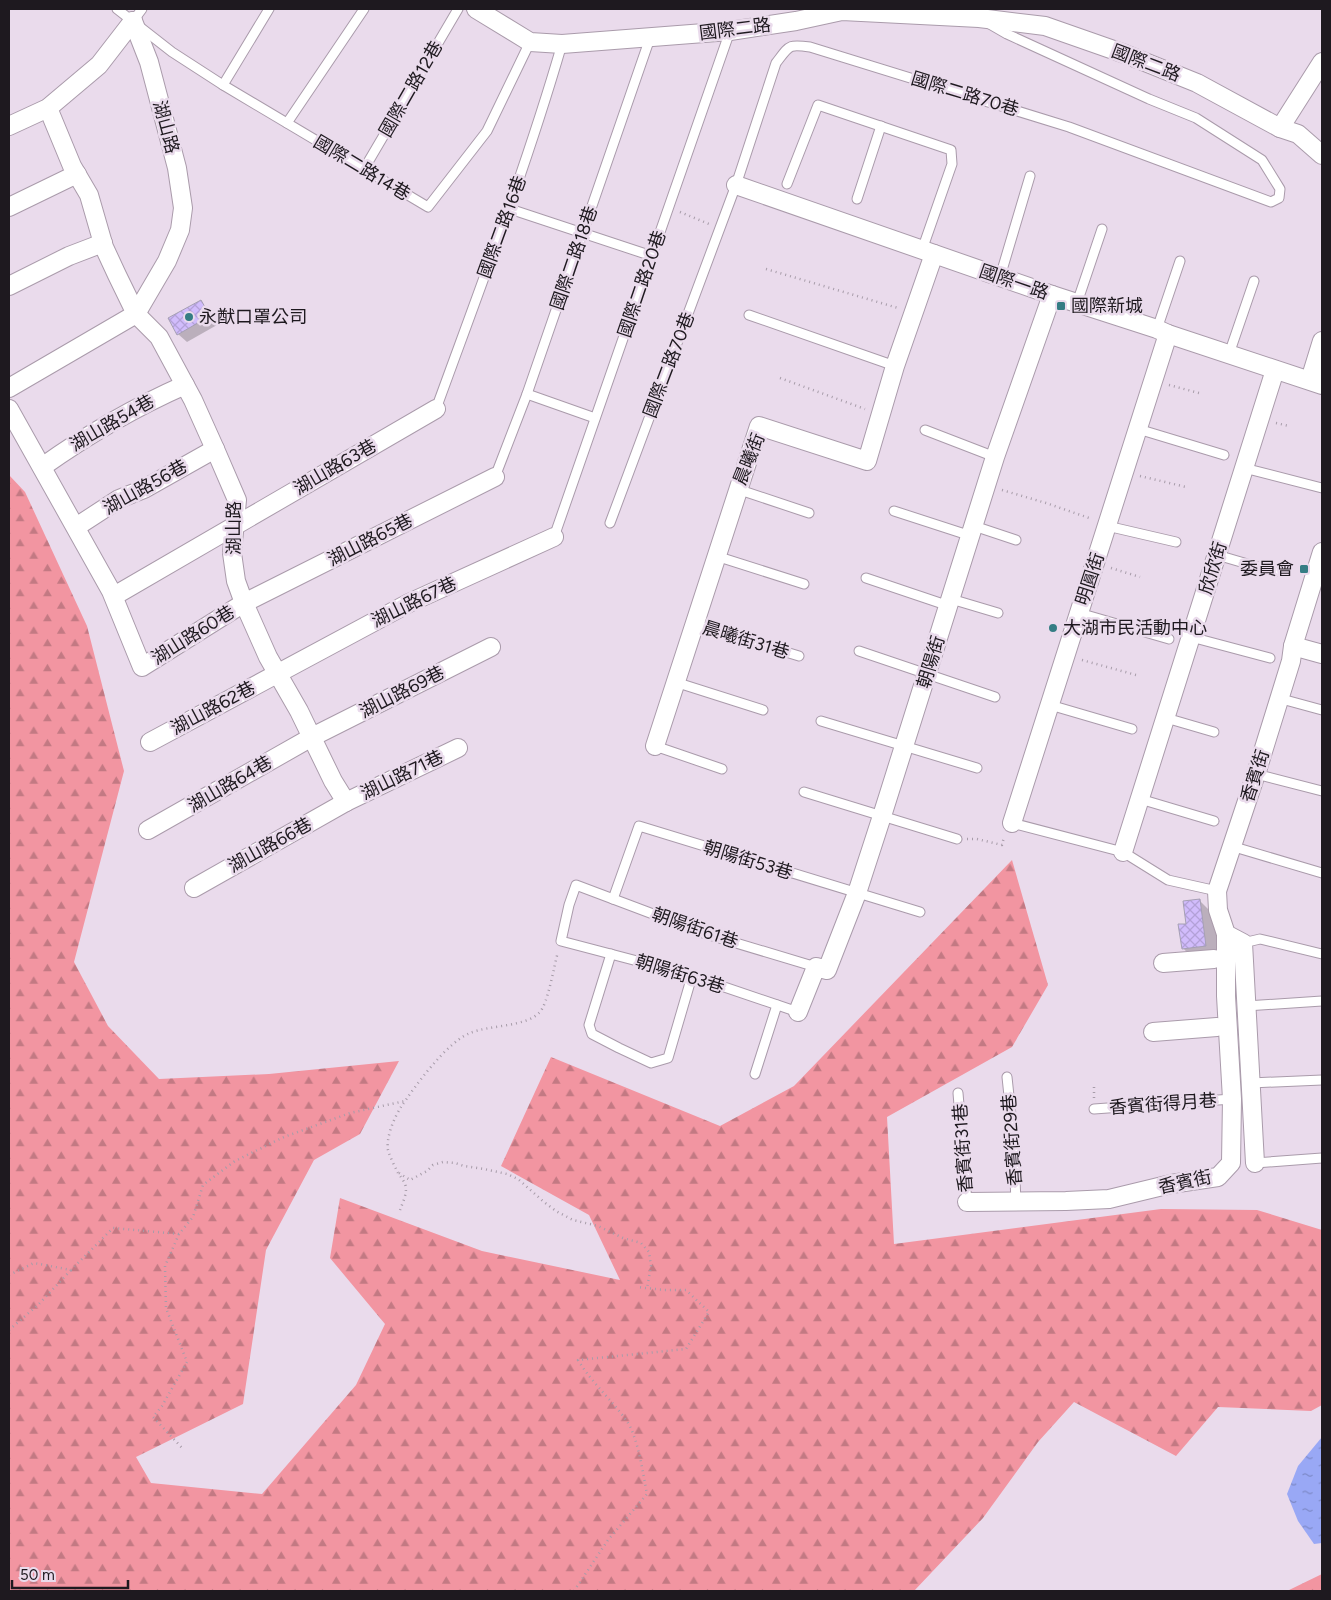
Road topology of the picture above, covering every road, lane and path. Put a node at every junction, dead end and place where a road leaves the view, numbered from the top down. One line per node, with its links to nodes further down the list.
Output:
1 (116, 9): 6 (lane, 國際二路14巷)
2 (269, 9): 13 (lane)
3 (364, 9): 15 (lane)
4 (458, 9): 20 (lane, 國際二路12巷)
5 (476, 9): 10 (street, 國際二路)
6 (138, 15): 13 (lane, 國際二路14巷); 14 (street); 43 (street, 湖山路)
7 (979, 18): 8 (street, 國際二路); 18 (street, 國際二路); 24 (lane, 國際二路70巷)
8 (730, 31): 9 (street, 國際二路); 27 (lane, 國際二路20巷)
9 (650, 38): 11 (street, 國際二路); 31 (lane, 國際二路18巷)
10 (530, 42): 11 (street, 國際二路); 20 (lane, 國際二路14巷)
11 (562, 44): 28 (lane, 國際二路16巷)
12 (1322, 62): 18 (street)
13 (223, 85): 15 (lane, 國際二路14巷)
14 (48, 108): 16 (street); 21 (street, 湖山路)
15 (287, 123): 20 (lane, 國際二路14巷)
16 (9, 126)
17 (881, 126): 23 (lane); 25 (lane); 33 (lane)
18 (1280, 128): 19 (street)
19 (1322, 155)
20 (364, 169)
21 (77, 174): 26 (street); 32 (street, 湖山路)
22 (1030, 176): 37 (lane)
23 (787, 184)
24 (736, 185): 29 (lane, 國際二路70巷); 33 (street, 國際一路)
25 (857, 199)
26 (9, 207)
27 (668, 208): 29 (path); 34 (lane, 國際二路20巷)
28 (510, 209): 31 (lane); 58 (lane, 國際二路16巷)
29 (720, 228): 76 (lane, 國際二路70巷)
30 (1102, 229): 41 (lane)
31 (583, 233): 34 (lane); 56 (lane, 國際二路18巷)
32 (103, 243): 39 (street); 43 (street, 湖山路)
33 (928, 252): 37 (street, 國際一路); 42 (street, 晨曦街)
34 (652, 256): 60 (lane, 國際二路20巷)
35 (1180, 261): 45 (lane)
36 (766, 268): 42 (path)
37 (1000, 277): 40 (street, 國際一路)
38 (1254, 281): 47 (lane)
39 (9, 286)
40 (1052, 295): 41 (street, 國際一路); 65 (street, 朝陽街)
41 (1078, 304): 45 (street, 國際一路)
42 (914, 313): 48 (street, 晨曦街)
43 (136, 314): 53 (street, 湖山路); 54 (street, 湖山路)
44 (749, 315): 48 (lane)
45 (1162, 331): 47 (street, 國際一路); 51 (street, 明圓街)
46 (1322, 341): 52 (street)
47 (1230, 354): 49 (street, 國際一路)
48 (896, 366): 59 (street, 晨曦街)
49 (1275, 370): 52 (street, 國際一路); 67 (street, 欣欣街)
50 (780, 378): 59 (path)
51 (1153, 382): 55 (path); 61 (street, 明圓街)
52 (1316, 383)
53 (185, 386): 63 (street, 湖山路); 66 (street, 湖山路54巷)
54 (9, 388)
55 (1199, 393)
56 (527, 394): 60 (lane); 69 (lane, 國際二路18巷)
57 (9, 408): 66 (street)
58 (436, 409): 77 (street, 湖山路63巷)
59 (880, 414): 73 (street, 晨曦街)
60 (596, 418): 81 (lane, 國際二路20巷)
61 (1138, 429): 64 (lane); 68 (street, 明圓街)
62 (925, 430): 65 (lane)
63 (215, 449): 77 (street, 湖山路); 79 (street, 湖山路56巷)
64 (1224, 455)
65 (996, 457): 70 (street, 朝陽街)
66 (42, 467): 79 (street)
67 (1244, 468): 72 (lane); 86 (street, 欣欣街)
68 (1124, 472): 71 (path); 78 (street, 明圓街)
69 (495, 477): 94 (street, 湖山路65巷)
70 (986, 486): 78 (path); 80 (street, 朝陽街)
71 (1186, 487)
72 (1322, 488)
73 (737, 489): 75 (lane); 85 (street, 晨曦街)
74 (894, 511): 80 (lane)
75 (809, 513)
76 (610, 523)
77 (235, 526): 92 (street, 湖山路63巷); 94 (street, 湖山路)
78 (1107, 526): 83 (lane); 87 (street, 明圓街)
79 (76, 527): 92 (street)
80 (972, 531): 82 (lane); 93 (street, 朝陽街)
81 (554, 537): 107 (street, 湖山路67巷)
82 (1016, 540)
83 (1176, 542)
84 (1322, 552): 100 (street)
85 (716, 556): 91 (lane); 97 (street, 晨曦街)
86 (1217, 556): 88 (lane); 98 (street, 欣欣街)
87 (1095, 564): 89 (path); 96 (street, 明圓街)
88 (1275, 572)
89 (1140, 577)
90 (866, 578): 93 (lane)
91 (804, 584)
92 (114, 596): 94 (street, 湖山路60巷)
93 (950, 602): 95 (lane); 108 (street, 朝陽街)
94 (244, 603): 107 (street, 湖山路)
95 (998, 613)
96 (1079, 613): 99 (lane); 105 (street, 明圓街)
97 (694, 624): 104 (lane, 晨曦街31巷); 110 (street, 晨曦街)
98 (1191, 637): 106 (lane); 116 (street, 欣欣街)
99 (1169, 639)
100 (1293, 646): 103 (street); 112 (street, 香賓街)
101 (491, 647): 120 (street, 湖山路69巷)
102 (859, 651): 108 (lane)
103 (1322, 654)
104 (799, 656)
105 (1066, 656): 109 (path); 113 (street, 明圓街)
106 (1270, 658)
107 (277, 674): 120 (street, 湖山路); 121 (street, 湖山路62巷)
108 (928, 674): 111 (lane); 123 (street, 朝陽街)
109 (1136, 674)
110 (675, 682): 114 (lane); 122 (street, 晨曦街)
111 (994, 697)
112 (1278, 698): 115 (lane); 127 (street, 香賓街)
113 (1050, 705): 118 (lane); 134 (street, 明圓街)
114 (763, 710)
115 (1322, 710)
116 (1166, 718): 119 (lane); 130 (street, 欣欣街)
117 (821, 721): 123 (lane)
118 (1132, 729)
119 (1214, 732)
120 (312, 737): 131 (street, 湖山路); 135 (street, 湖山路64巷)
121 (150, 742)
122 (655, 746): 126 (lane)
123 (905, 747): 125 (lane); 132 (street, 朝陽街)
124 (458, 748): 131 (street, 湖山路71巷)
125 (977, 768)
126 (722, 769)
127 (1256, 774): 128 (lane); 137 (street, 香賓街)
128 (1322, 791)
129 (804, 792): 132 (lane)
130 (1140, 799): 133 (lane); 138 (street, 欣欣街)
131 (346, 802): 140 (street, 湖山路66巷)
132 (882, 816): 136 (lane); 142 (street, 朝陽街)
133 (1214, 821)
134 (1012, 823): 136 (path); 138 (lane)
135 (148, 830)
136 (957, 840)
137 (1231, 846): 139 (lane); 141 (street, 香賓街)
138 (1123, 852): 141 (lane)
139 (1322, 873)
140 (194, 888)
141 (1217, 891): 145 (street, 香賓街)
142 (857, 893): 143 (lane, 朝陽街53巷); 144 (lane, 朝陽街53巷); 152 (street, 朝陽街)
143 (613, 899): 146 (lane, 朝陽街61巷); 152 (lane, 朝陽街61巷)
144 (920, 912)
145 (1226, 934): 147 (street); 165 (street, 香賓街)
146 (561, 941): 148 (lane, 朝陽街63巷); 170 (path)
147 (1243, 943): 149 (lane); 156 (street)
148 (611, 954): 153 (lane, 朝陽街63巷); 153 (lane)
149 (1322, 954)
150 (1214, 959): 151 (street)
151 (1163, 964)
152 (816, 967): 157 (street)
153 (692, 976): 155 (lane, 朝陽街63巷)
154 (1322, 1001): 156 (lane)
155 (778, 1006): 157 (lane, 朝陽街63巷); 160 (lane)
156 (1246, 1006): 163 (street)
157 (798, 1012)
158 (1217, 1028): 159 (street)
159 (1153, 1032)
160 (755, 1074)
161 (1007, 1077): 172 (lane, 香賓街29巷)
162 (1322, 1080): 163 (lane)
163 (1251, 1083): 169 (street)
164 (958, 1093): 171 (lane, 香賓街31巷)
165 (1232, 1099): 167 (lane, 香賓街得月巷); 172 (street, 香賓街)
166 (405, 1100): 174 (path)
167 (1094, 1109)
168 (1322, 1158): 169 (lane)
169 (1255, 1163)
170 (397, 1172): 173 (path); 178 (path)
171 (967, 1202): 172 (street, 香賓街)
172 (1016, 1202)
173 (400, 1210)
174 (179, 1234): 175 (path); 180 (path)
175 (70, 1270): 176 (path); 179 (path)
176 (9, 1276)
177 (637, 1287): 178 (path)
178 (647, 1288): 181 (path)
179 (9, 1330)
180 (184, 1450)
181 (574, 1591)

